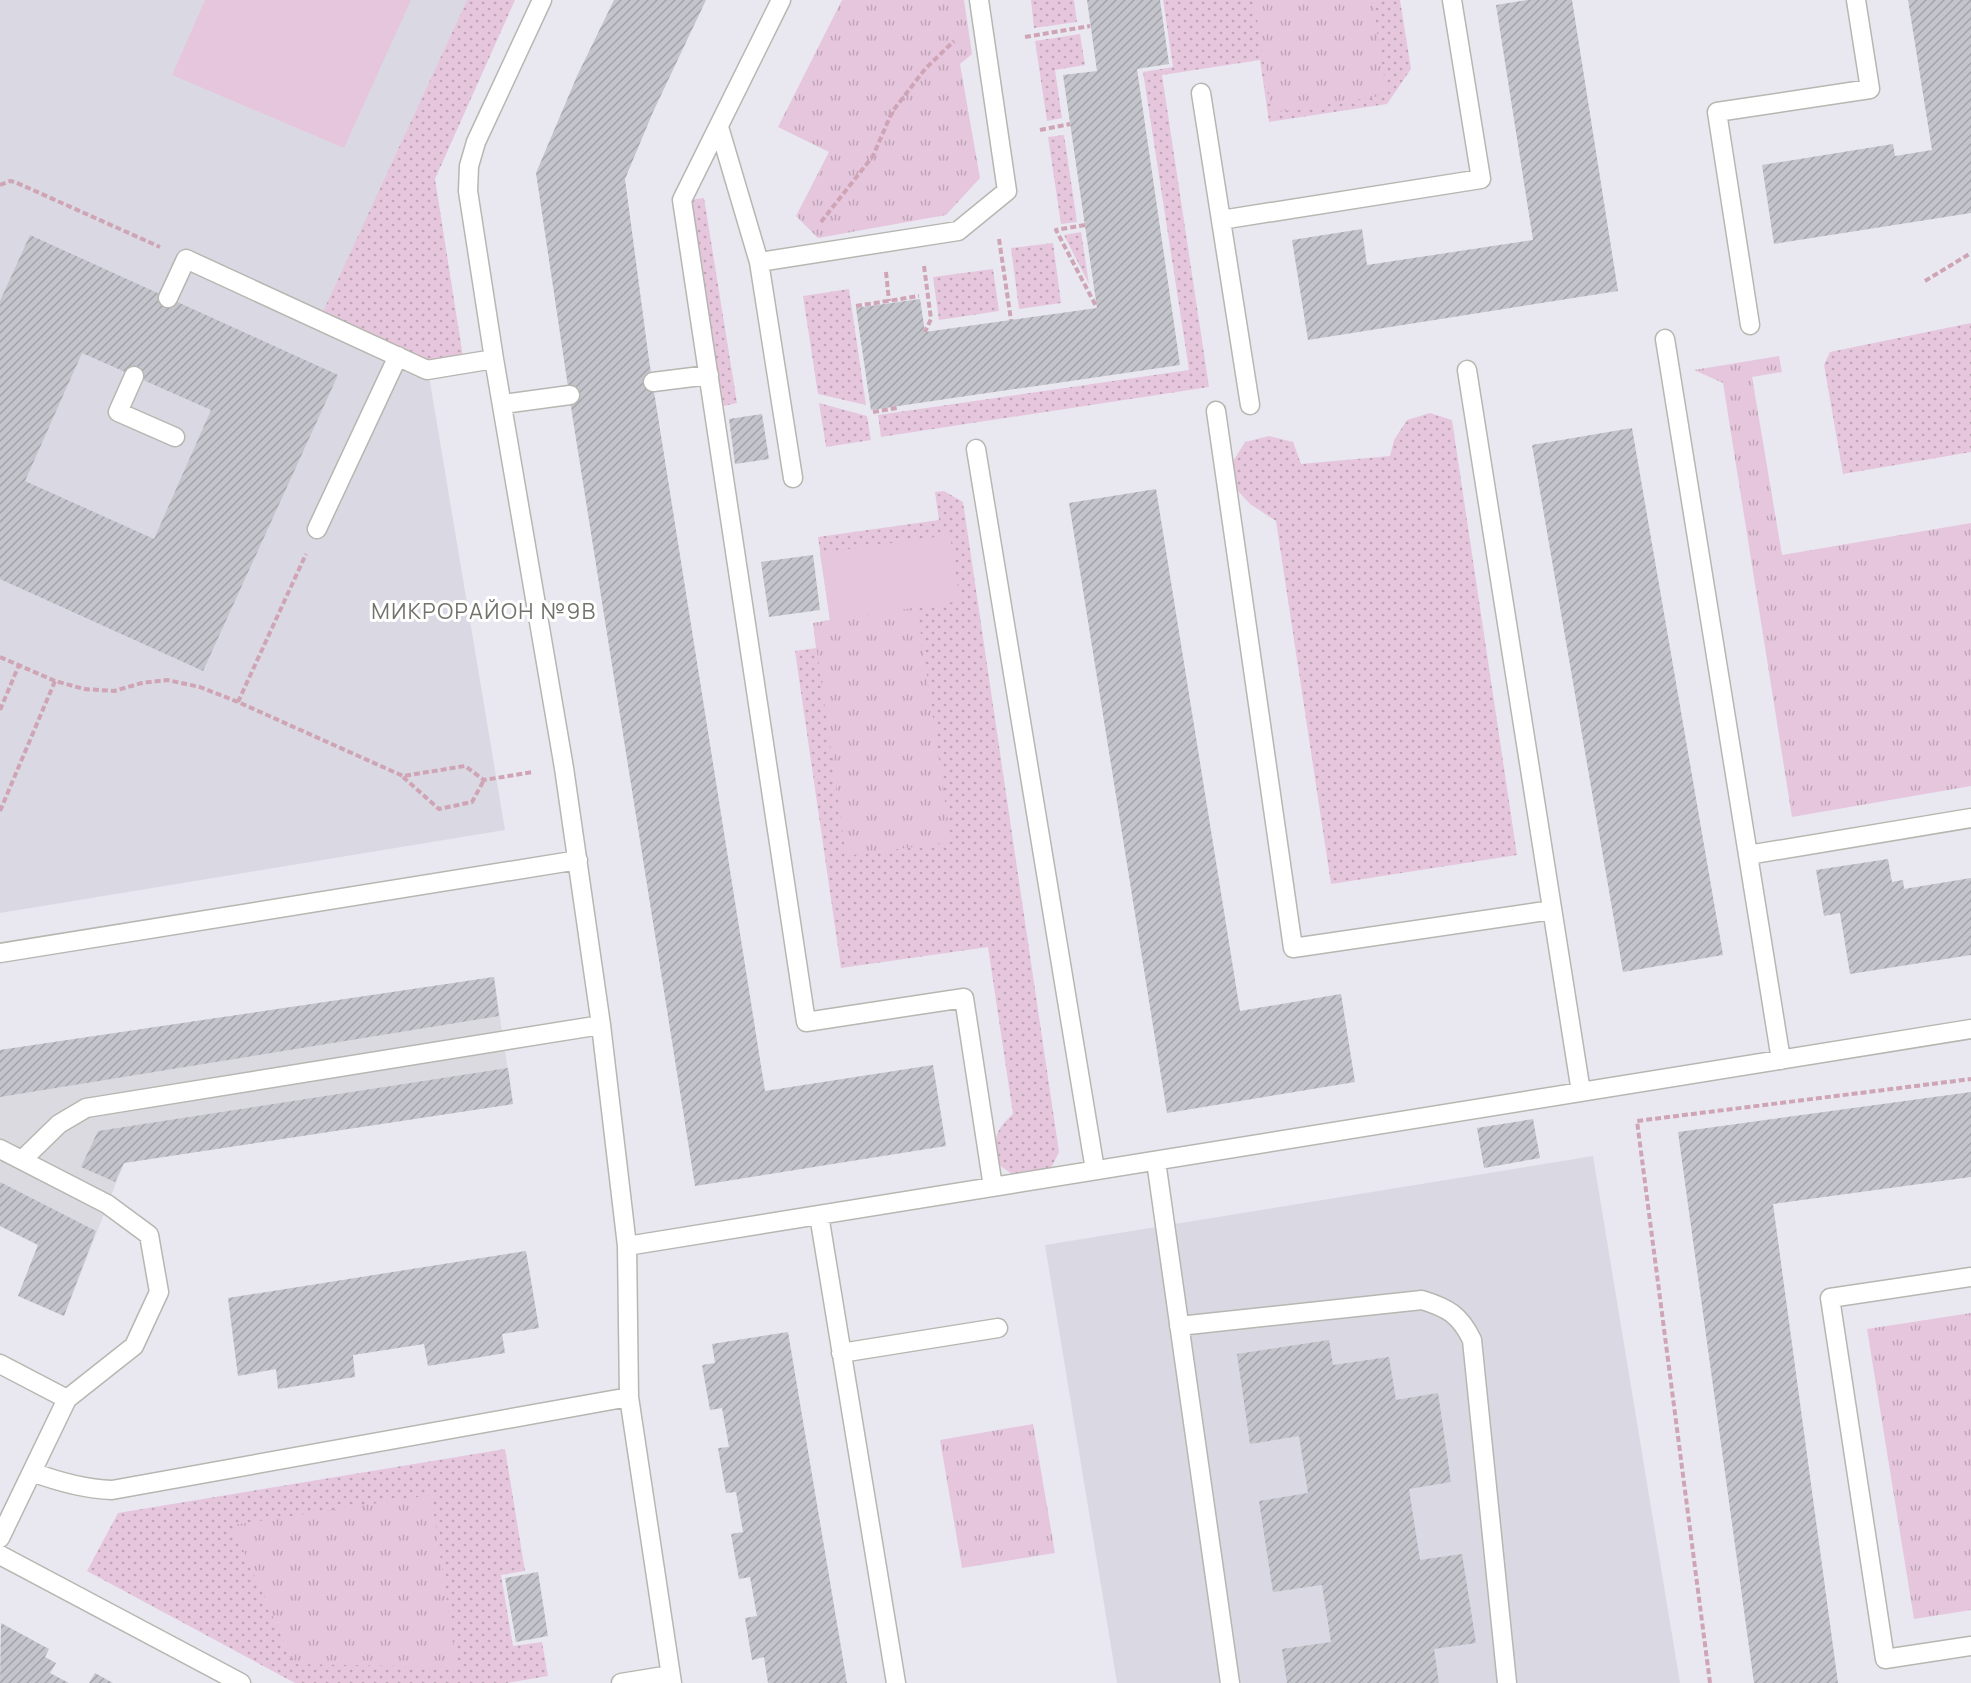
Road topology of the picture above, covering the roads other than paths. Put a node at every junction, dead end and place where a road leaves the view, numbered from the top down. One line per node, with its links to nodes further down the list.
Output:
1 (542, 0): 14 (lane)
2 (781, 0): 7 (lane)
3 (1452, 0): 8 (lane)
4 (1856, 0): 11 (lane)
5 (980, 6): 9 (lane)
6 (1201, 93): 8 (lane)
7 (719, 127): 9 (lane); 16 (lane)
8 (1221, 220): 21 (lane)
9 (759, 262): 25 (lane)
10 (168, 298): 13 (lane)
11 (1750, 325)
12 (1665, 339): 28 (lane)
13 (398, 356): 14 (lane); 26 (lane)
14 (494, 359): 20 (lane)
15 (1467, 370): 30 (lane)
16 (709, 375): 18 (lane); 40 (lane)
17 (134, 376): 23 (lane)
18 (653, 382)
19 (570, 395): 20 (lane)
20 (502, 404): 29 (lane)
21 (1250, 405)
22 (1216, 411): 30 (lane)
23 (176, 437)
24 (976, 449): 39 (lane)
25 (793, 478)
26 (317, 529)
27 (1971, 818): 28 (lane)
28 (1748, 855): 34 (lane)
29 (578, 860): 31 (lane); 32 (lane)
30 (1552, 910): 35 (lane)
31 (0, 953)
32 (601, 1025): 37 (lane); 42 (lane)
33 (1971, 1029): 34 (lane)
34 (1780, 1060): 35 (lane)
35 (1581, 1092): 38 (lane)
36 (0, 1149): 37 (lane)
37 (22, 1160): 49 (lane)
38 (1156, 1161): 39 (lane); 44 (lane)
39 (1095, 1170): 40 (lane)
40 (993, 1187): 41 (lane)
41 (819, 1215): 42 (lane); 46 (lane)
42 (627, 1246): 48 (lane)
43 (1971, 1277): 53 (lane)
44 (1179, 1326): 58 (lane); 59 (lane)
45 (998, 1328): 46 (lane)
46 (841, 1353): 57 (lane)
47 (0, 1364): 49 (lane)
48 (629, 1396): 50 (lane); 54 (lane)
49 (67, 1399): 50 (lane)
50 (32, 1472): 51 (lane)
51 (0, 1538)
52 (0, 1555): 55 (lane)
53 (1971, 1646)
54 (671, 1679): 56 (lane)
55 (241, 1683)
56 (621, 1683)
57 (896, 1683)
58 (1230, 1683)
59 (1507, 1683)

